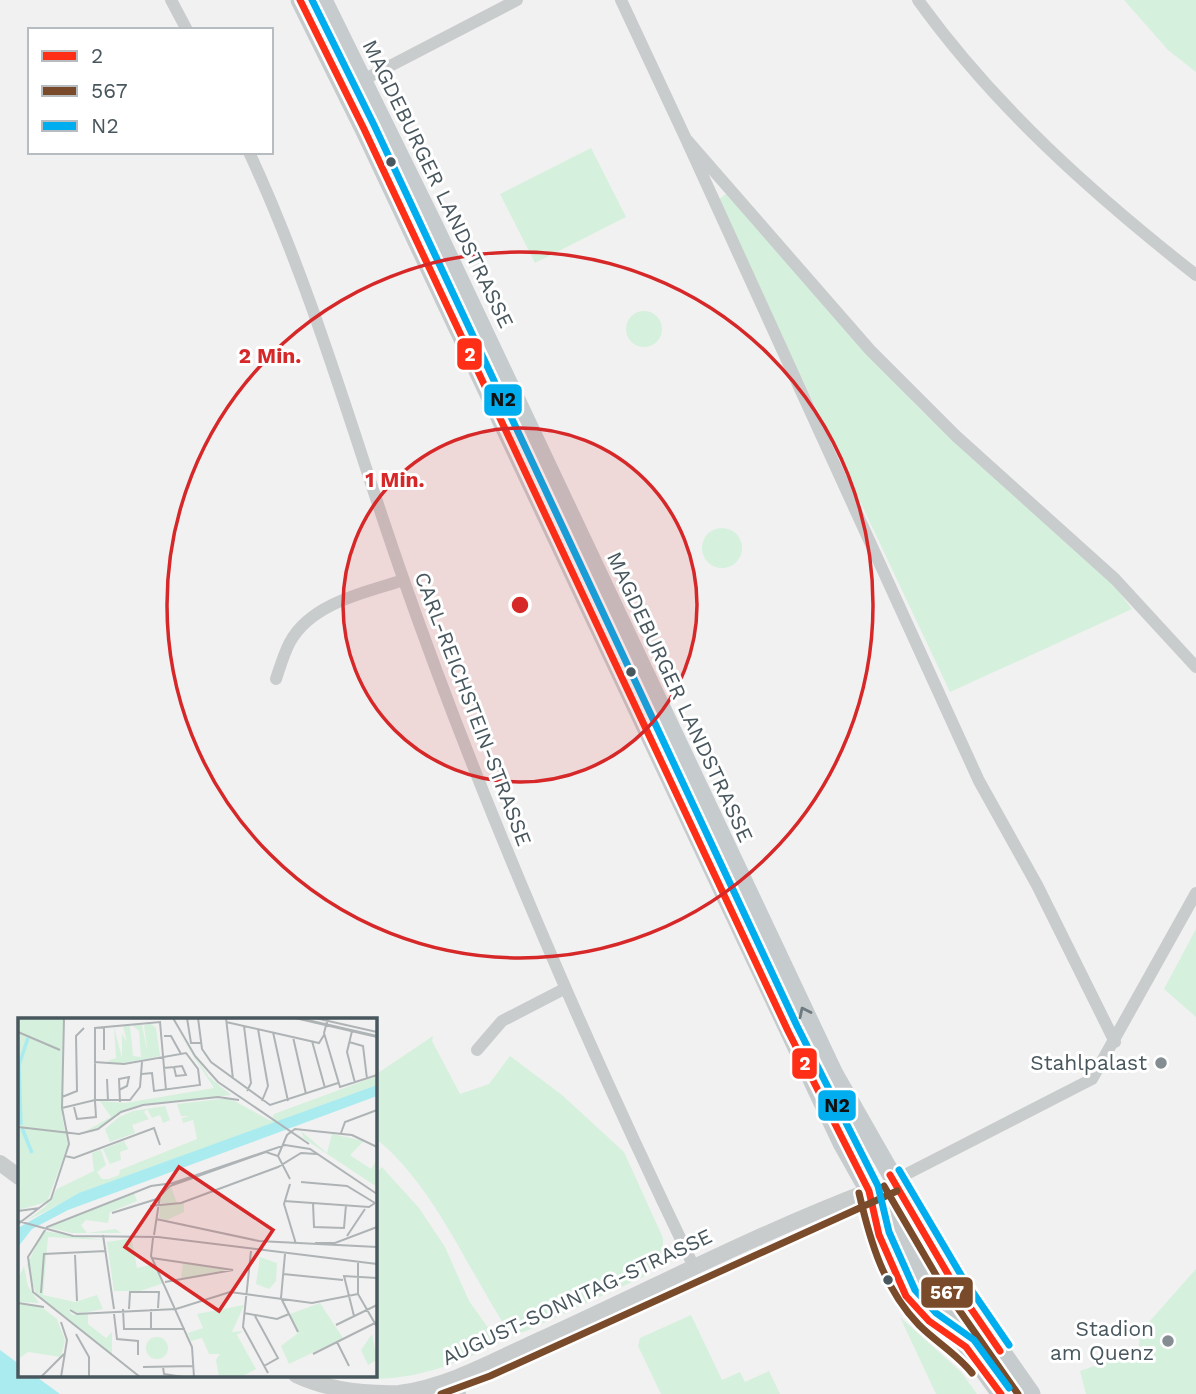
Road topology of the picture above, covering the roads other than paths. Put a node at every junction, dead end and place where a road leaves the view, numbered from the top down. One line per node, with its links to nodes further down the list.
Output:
1 (172, 0): 7 (street)
2 (300, 0): 22 (main road, MAGDEBURGER LANDSTRASSE)
3 (323, 0): 8 (main road, MAGDEBURGER LANDSTRASSE)
4 (517, 0): 8 (street)
5 (621, 0): 9 (street)
6 (918, 0): 11 (street)
7 (186, 28)
8 (363, 80): 21 (main road, MAGDEBURGER LANDSTRASSE, one-way to 8)
9 (686, 139): 13 (street); 17 (street)
10 (250, 154): 12 (street, CARL-REICHSTEIN-STRASSE)
11 (1196, 275)
12 (404, 580): 14 (street); 16 (street, CARL-REICHSTEIN-STRASSE)
13 (1196, 667)
14 (276, 679)
15 (1196, 893): 17 (street)
16 (564, 989): 18 (street); 23 (street, CARL-REICHSTEIN-STRASSE)
17 (1115, 1042): 21 (street)
18 (477, 1050)
19 (0, 1163): 20 (street)
20 (18, 1176)
21 (893, 1181): 22 (main road); 28 (main road, MAGDEBURGER LANDSTRASSE)
22 (869, 1191): 23 (street, AUGUST-SONNTAG-STRASSE); 27 (main road, MAGDEBURGER LANDSTRASSE)
23 (695, 1267): 25 (street, AUGUST-SONNTAG-STRASSE)
24 (298, 1376): 25 (street, AUGUST-SONNTAG-STRASSE)
25 (452, 1379): 26 (street)
26 (460, 1394)
27 (1001, 1394)
28 (1031, 1394)

